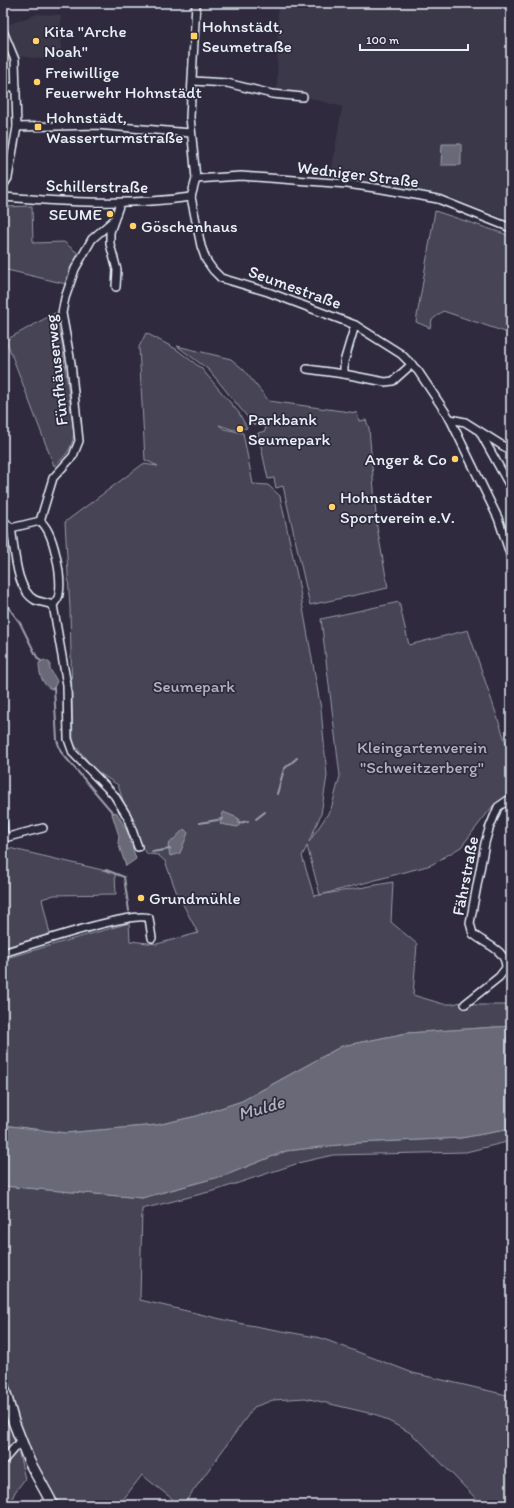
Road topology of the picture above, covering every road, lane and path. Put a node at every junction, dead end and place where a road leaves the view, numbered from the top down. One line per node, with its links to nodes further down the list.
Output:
1 (196, 3): 3 (street, Seumestraße)
2 (3, 31): 5 (street)
3 (192, 81): 6 (street); 8 (street, Seumestraße)
4 (3, 87): 5 (street)
5 (16, 87): 7 (street)
6 (303, 96)
7 (17, 127): 8 (street); 10 (street)
8 (191, 134): 9 (street, Seumestraße)
9 (196, 178): 12 (street, Seumestraße); 15 (street, Wedniger Straße)
10 (3, 186)
11 (3, 197): 13 (street, Schillerstraße)
12 (191, 197): 13 (street, Schillerstraße); 17 (street, Seumestraße)
13 (120, 203): 14 (street, Fünfhäuserweg)
14 (114, 220): 16 (street, Fünfhäuserweg); 26 (street, Fünfhäuserweg)
15 (511, 228)
16 (116, 288)
17 (356, 325): 18 (street, Seumestraße); 20 (street)
18 (412, 364): 20 (street); 21 (street, Seumestraße)
19 (307, 369): 20 (street)
20 (344, 374)
21 (450, 419): 22 (street); 28 (street, Seumestraße)
22 (480, 433): 23 (street); 24 (street)
23 (511, 451)
24 (511, 488)
25 (3, 520): 27 (street)
26 (40, 521): 27 (street); 29 (street)
27 (11, 528): 29 (street)
28 (511, 557)
29 (53, 604): 33 (street)
30 (511, 798): 36 (street, Fährstraße)
31 (3, 823): 32 (street)
32 (43, 828)
33 (138, 847)
34 (152, 938): 35 (street)
35 (3, 953)
36 (465, 1004)
37 (3, 1385): 38 (main road)
38 (21, 1443): 39 (street); 40 (main road)
39 (3, 1461)
40 (53, 1505)

